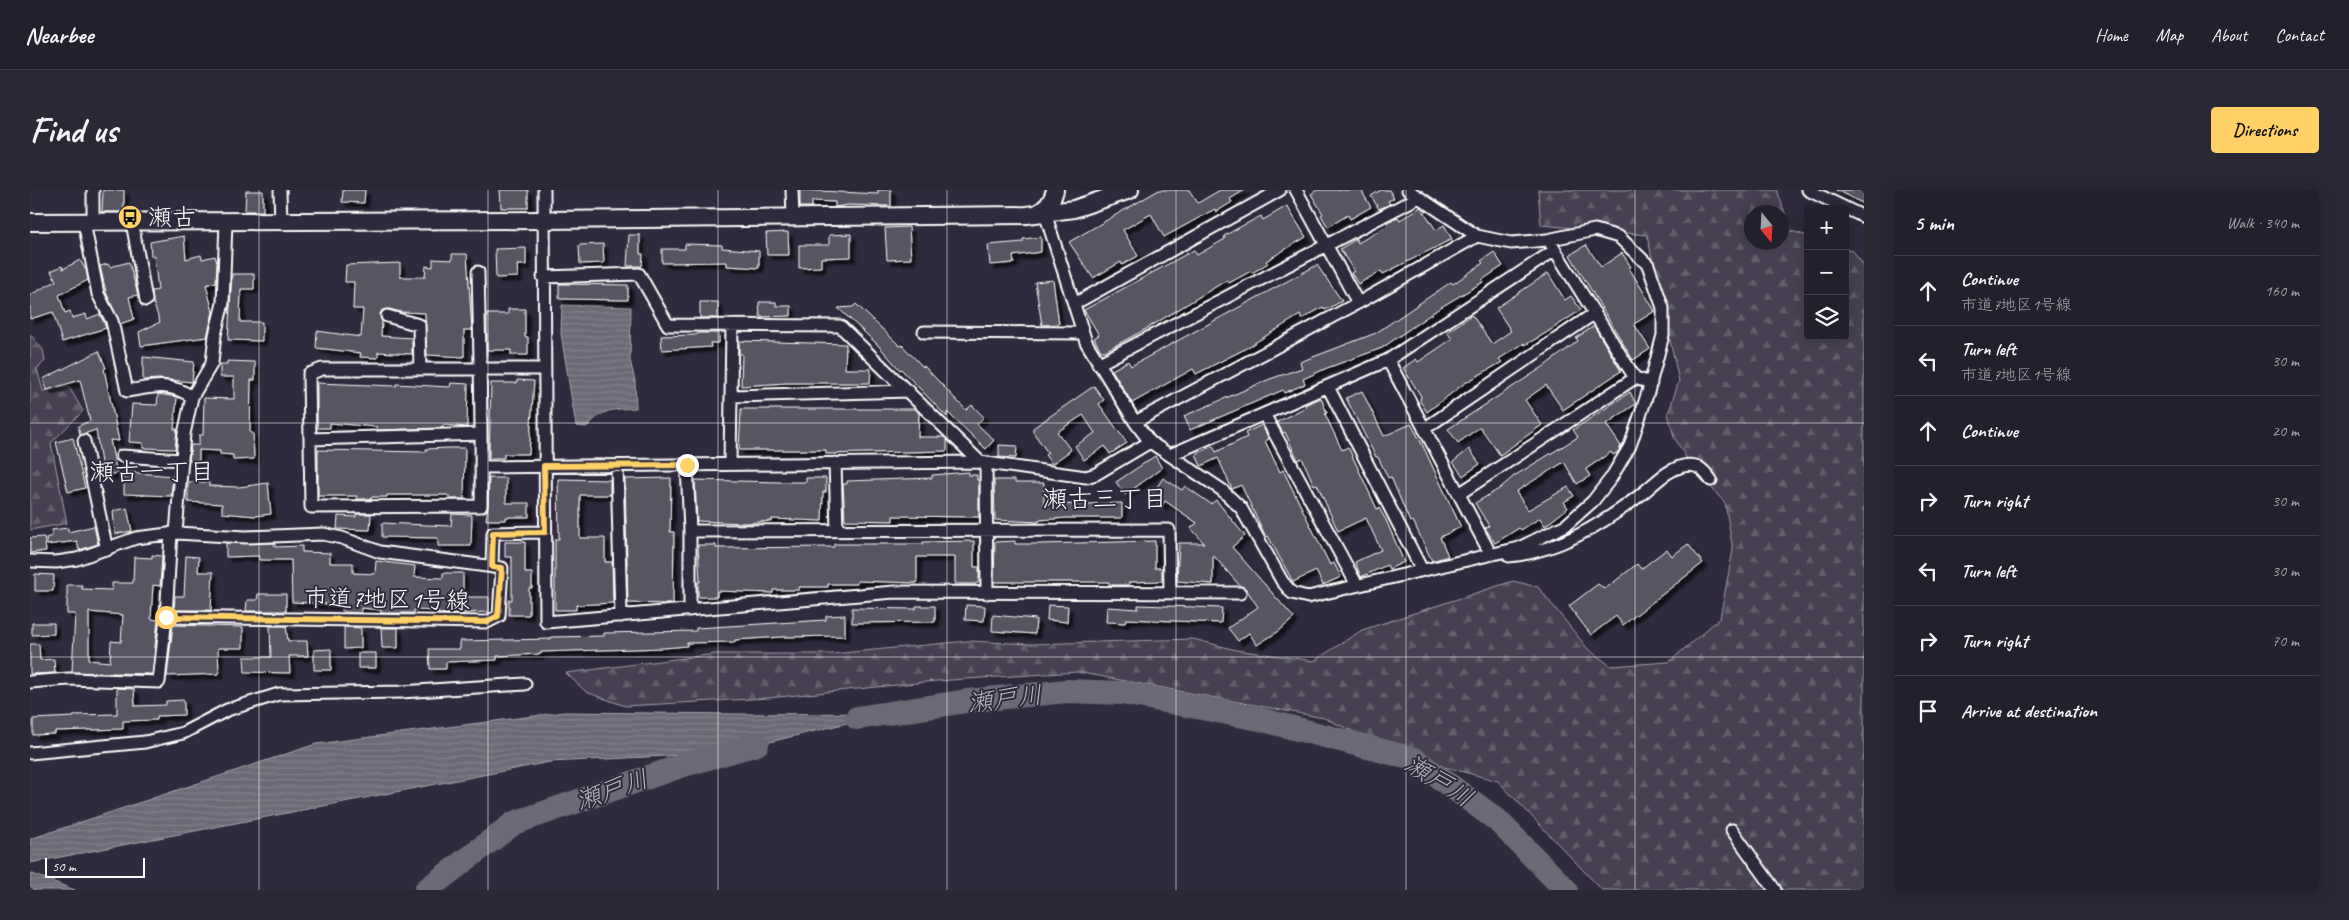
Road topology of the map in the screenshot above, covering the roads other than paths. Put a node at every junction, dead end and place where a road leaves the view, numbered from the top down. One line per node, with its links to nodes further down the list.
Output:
1 (94, 190): 17 (street)
2 (280, 190): 20 (street)
3 (544, 190): 15 (street)
4 (792, 190): 14 (street)
5 (1055, 190): 12 (street)
6 (1130, 190): 12 (street)
7 (1280, 190): 28 (street)
8 (1296, 190): 23 (street)
9 (1408, 190): 11 (street)
10 (1808, 190): 13 (street)
11 (1419, 197): 21 (street); 23 (street)
12 (1041, 212): 14 (street); 28 (street)
13 (1864, 216)
14 (793, 218): 15 (street)
15 (543, 220): 20 (street); 26 (street)
16 (30, 222): 17 (street)
17 (89, 222): 18 (street); 45 (street)
18 (132, 222): 19 (street); 27 (street)
19 (226, 222): 20 (street); 45 (street)
20 (280, 222)
21 (1477, 236): 22 (street); 29 (street)
22 (1547, 240): 24 (street); 41 (street)
23 (1326, 244): 29 (street); 36 (street)
24 (1555, 250): 30 (street); 35 (street)
25 (478, 272): 39 (street)
26 (544, 277): 32 (street); 38 (street)
27 (146, 300)
28 (1074, 304): 34 (street)
29 (1358, 304): 47 (street)
30 (1595, 313): 40 (street); 48 (street)
31 (387, 316): 37 (street)
32 (732, 326): 43 (street); 44 (street)
33 (924, 332): 34 (street)
34 (1083, 333): 36 (street)
35 (1388, 360): 42 (street); 48 (street)
36 (1098, 364): 47 (street)
37 (420, 369): 39 (street); 50 (street)
38 (544, 369): 39 (street); 60 (street)
39 (480, 370): 49 (street)
40 (1635, 378): 41 (street); 64 (street)
41 (1651, 383): 71 (street)
42 (1328, 387): 46 (street); 74 (street)
43 (909, 391): 44 (street); 56 (street)
44 (731, 396): 58 (street)
45 (192, 397): 55 (street)
46 (1264, 414): 53 (street); 75 (street)
47 (1135, 422): 52 (street)
48 (1424, 429): 64 (street)
49 (481, 434): 50 (street); 62 (street)
50 (310, 439): 62 (street)
51 (84, 441): 70 (street)
52 (1150, 442): 53 (street); 56 (street)
53 (1170, 455): 75 (street)
54 (122, 456): 55 (street)
55 (182, 460): 69 (street)
56 (983, 462): 57 (street); 65 (street)
57 (836, 463): 58 (street); 66 (street)
58 (730, 464): 59 (street)
59 (687, 465): 61 (street); 67 (street)
60 (544, 466): 61 (street); 62 (street); 68 (street)
61 (617, 466): 80 (street)
62 (482, 467)
63 (1711, 480): 71 (street)
64 (1459, 494): 71 (street)
65 (986, 529): 66 (street); 76 (street); 77 (street)
66 (837, 530): 67 (street)
67 (690, 531): 79 (street)
68 (545, 532): 73 (street); 80 (street)
69 (173, 533): 70 (street, 市道7地区1号線); 73 (street, 市道7地区1号線); 81 (street)
70 (107, 550): 72 (street, 市道7地区1号線)
71 (1490, 553): 74 (street)
72 (30, 560)
73 (492, 567): 81 (street, 市道7地区1号線)
74 (1422, 570): 75 (street)
75 (1357, 585)
76 (987, 593): 77 (street); 79 (street)
77 (1170, 593): 78 (street)
78 (1240, 593)
79 (690, 610): 80 (street)
80 (621, 616)
81 (166, 617): 82 (street)
82 (30, 682)
83 (525, 684): 84 (street)
84 (30, 753)
85 (1732, 830): 86 (street)
86 (1775, 890)

